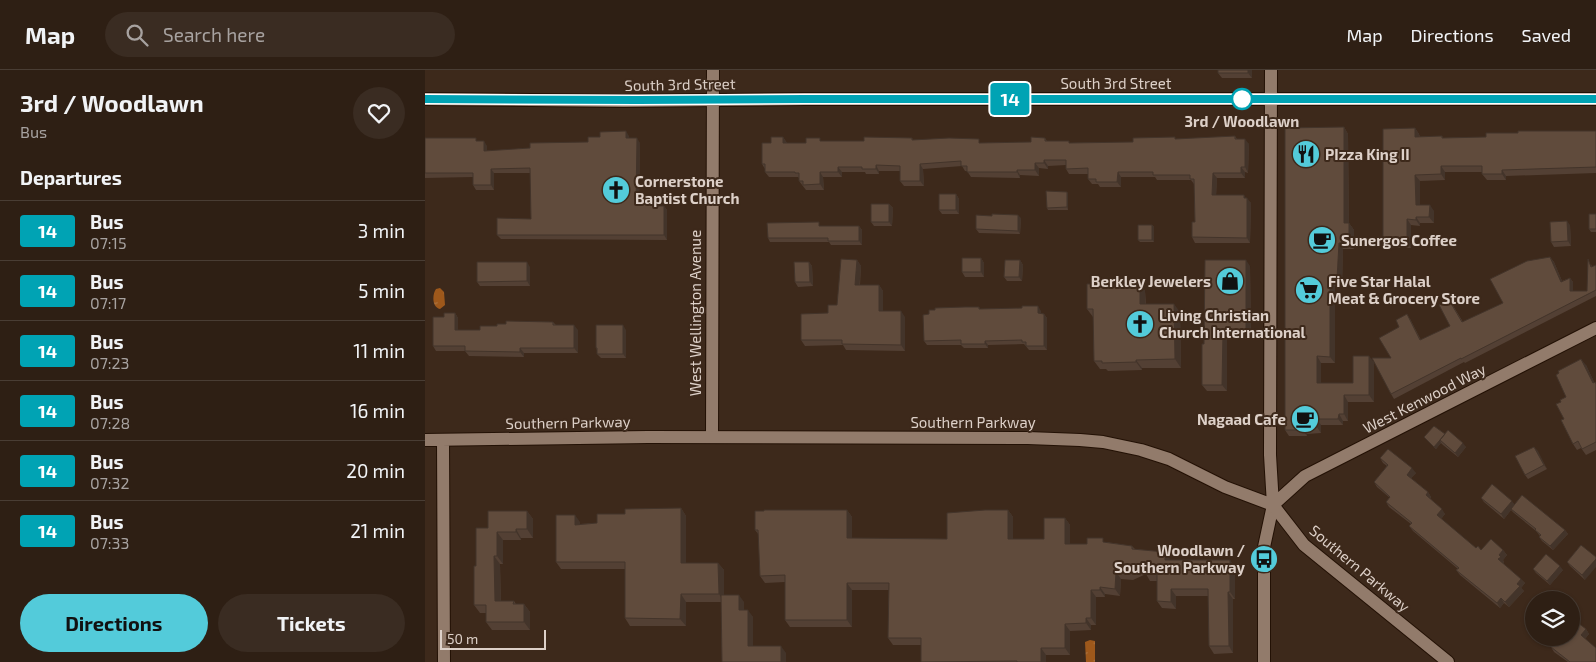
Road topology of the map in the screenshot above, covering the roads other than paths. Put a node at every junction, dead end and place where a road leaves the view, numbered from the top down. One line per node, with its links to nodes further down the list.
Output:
1 (713, 70): 4 (main road, West Wellington Avenue)
2 (1271, 70): 5 (main road)
3 (425, 99): 4 (main road, South 3rd Street)
4 (713, 99): 5 (main road, South 3rd Street); 8 (main road, West Wellington Avenue)
5 (1271, 99): 6 (main road, South 3rd Street); 11 (main road)
6 (1596, 99)
7 (1596, 328): 11 (main road, West Kenwood Way)
8 (712, 437): 10 (main road, Southern Parkway); 11 (main road, Southern Parkway)
9 (425, 440): 10 (main road, Southern Parkway)
10 (443, 440): 12 (main road)
11 (1273, 505): 13 (main road); 14 (main road, Southern Parkway)
12 (444, 662)
13 (1264, 662)
14 (1448, 662)

